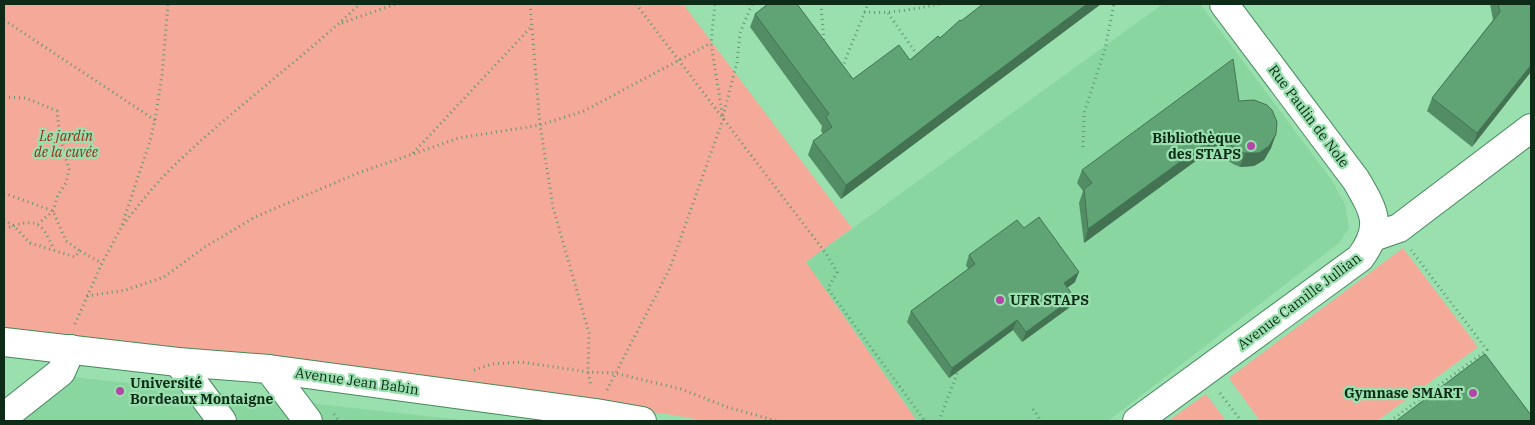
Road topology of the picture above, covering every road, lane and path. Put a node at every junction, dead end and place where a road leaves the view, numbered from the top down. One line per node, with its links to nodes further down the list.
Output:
1 (168, 4): 25 (path)
2 (360, 4): 16 (path)
3 (396, 4): 16 (path)
4 (530, 4): 17 (path)
5 (636, 4): 20 (path)
6 (715, 4): 18 (path)
7 (752, 4): 24 (path)
8 (821, 4): 19 (path)
9 (868, 4): 13 (path)
10 (940, 4): 14 (path)
11 (1114, 4): 28 (path)
12 (1224, 4): 38 (street, Rue Paulin de Nole)
13 (864, 12): 14 (path); 22 (path)
14 (888, 13): 21 (path)
15 (4, 20): 25 (path)
16 (339, 24): 35 (path)
17 (532, 26): 26 (path); 29 (path)
18 (711, 43): 20 (path); 24 (path)
19 (825, 52)
20 (679, 60): 24 (path); 26 (path)
21 (920, 60)
22 (841, 70)
23 (4, 97): 31 (path)
24 (722, 119): 49 (path); 56 (path)
25 (155, 120): 35 (path)
26 (540, 125): 29 (path); 51 (path)
27 (1531, 128): 36 (street)
28 (1083, 147)
29 (413, 154): 42 (path)
30 (4, 193): 31 (path)
31 (53, 211): 33 (path); 40 (path)
32 (4, 220): 34 (path)
33 (38, 224): 34 (path); 39 (path)
34 (14, 226): 37 (path); 39 (path)
35 (121, 228): 41 (path)
36 (1398, 228): 38 (street); 61 (path)
37 (4, 229)
38 (1373, 237): 48 (street, Avenue Camille Jullian)
39 (54, 251): 40 (path)
40 (80, 251): 41 (path)
41 (102, 263): 42 (path)
42 (87, 296): 43 (path)
43 (73, 337): 44 (street, Avenue Jean Babin); 45 (street, Avenue Jean Babin); 52 (street)
44 (4, 342)
45 (178, 362): 46 (street, Avenue Jean Babin); 53 (street)
46 (270, 370): 51 (street, Avenue Jean Babin); 54 (street)
47 (958, 371): 57 (path)
48 (1205, 372): 59 (street, Avenue Camille Jullian); 60 (path)
49 (614, 373)
50 (1033, 409): 58 (path)
51 (596, 413): 55 (street, Avenue Jean Babin)
52 (16, 415)
53 (222, 421)
54 (308, 421)
55 (642, 421)
56 (925, 421)
57 (939, 421)
58 (1041, 421)
59 (1137, 421)
60 (1240, 421)
61 (1390, 421)

